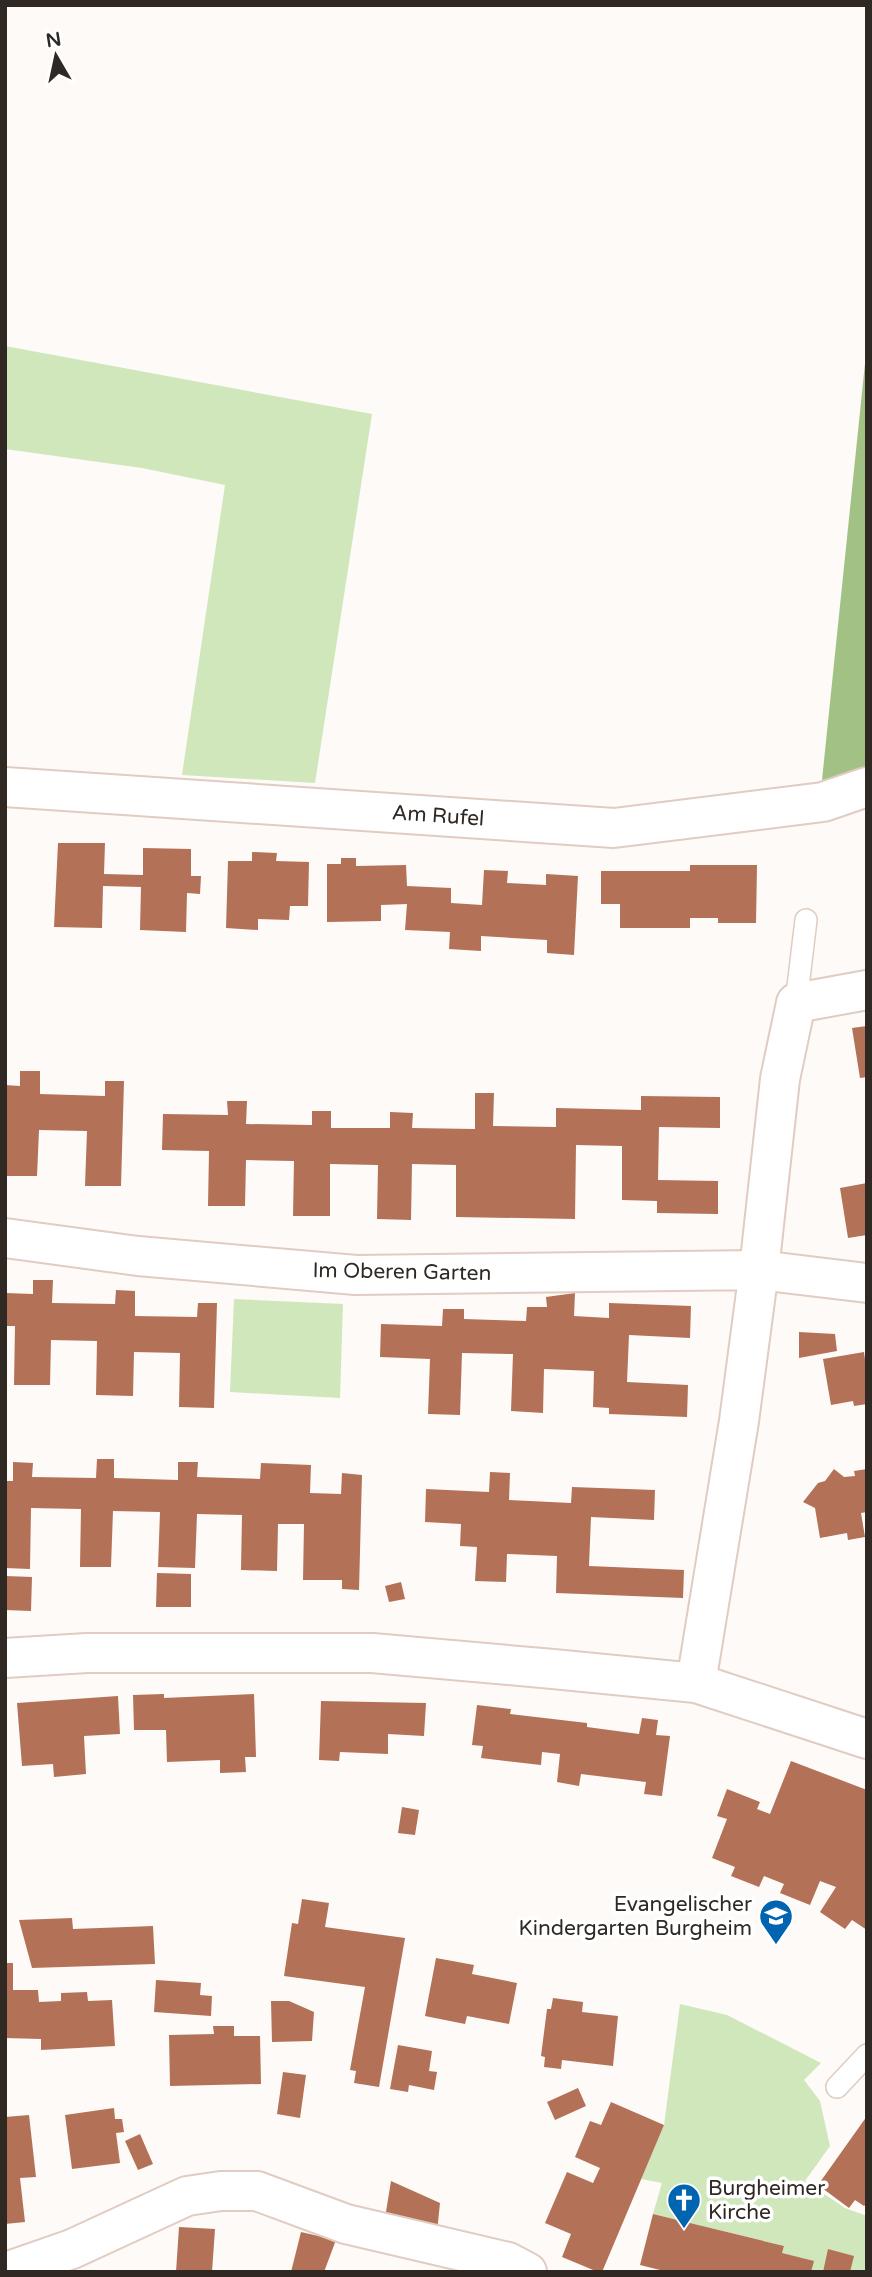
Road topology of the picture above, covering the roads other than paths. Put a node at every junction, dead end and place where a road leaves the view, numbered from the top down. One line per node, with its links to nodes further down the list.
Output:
1 (5, 787): 2 (street, Am Rufel)
2 (867, 787)
3 (806, 920): 5 (lane)
4 (867, 990): 5 (street)
5 (796, 1003): 7 (street)
6 (5, 1238): 7 (street, Im Oberen Garten)
7 (759, 1270): 8 (street, Im Oberen Garten); 10 (street)
8 (867, 1283)
9 (5, 1658): 10 (street)
10 (696, 1683): 11 (street)
11 (867, 1739)
12 (867, 2055): 13 (lane)
13 (837, 2087)
14 (6, 2272): 15 (street)
15 (527, 2272)

